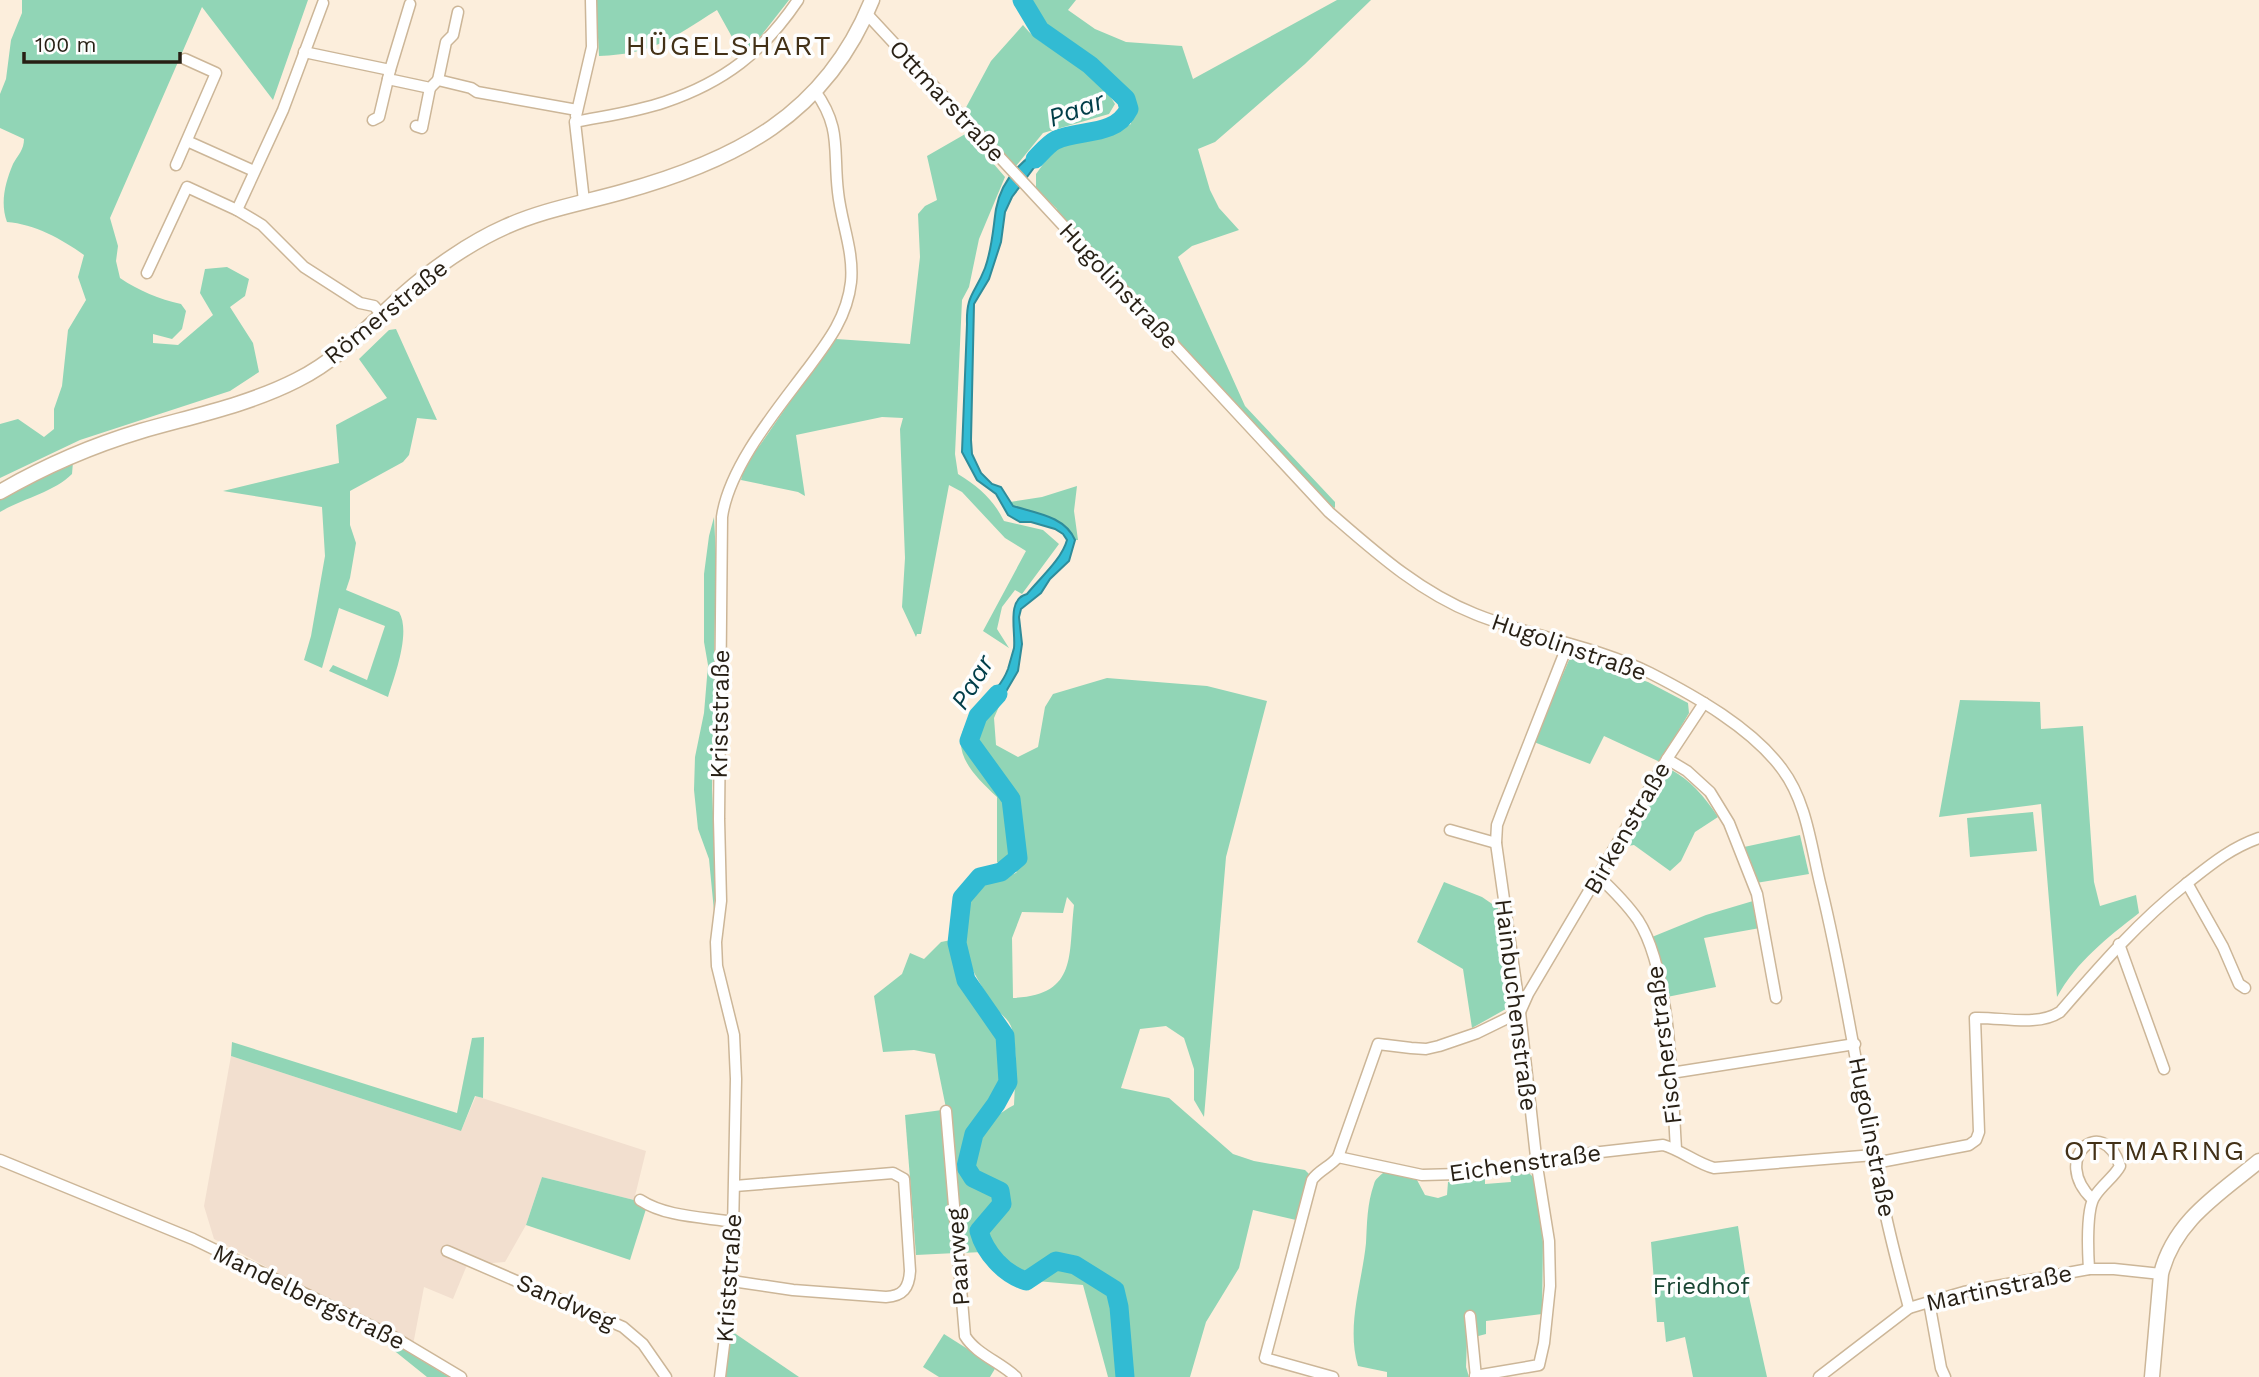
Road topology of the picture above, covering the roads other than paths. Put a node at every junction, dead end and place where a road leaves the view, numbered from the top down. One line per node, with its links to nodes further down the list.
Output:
1 (592, 0): 14 (street)
2 (798, 0): 16 (street)
3 (323, 3): 7 (street)
4 (410, 4): 11 (street)
5 (869, 7): 13 (main road, Römerstraße); 21 (street, Ottmarstraße)
6 (458, 12): 12 (street)
7 (304, 52): 11 (street); 20 (street)
8 (185, 59): 10 (street)
9 (221, 61): 10 (street)
10 (216, 73): 18 (street)
11 (389, 74): 12 (street); 15 (street)
12 (434, 84): 14 (street); 17 (street)
13 (815, 91): 22 (main road, Römerstraße); 49 (street, Kriststraße)
14 (577, 110): 16 (street)
15 (373, 120)
16 (576, 122): 22 (street)
17 (423, 128)
18 (187, 141): 19 (street); 20 (street)
19 (176, 165)
20 (254, 171): 23 (street)
21 (1028, 189): 27 (street, Hugolinstraße)
22 (584, 201): 25 (main road, Römerstraße)
23 (237, 210): 24 (street); 25 (street)
24 (147, 274)
25 (382, 315): 26 (main road, Römerstraße)
26 (0, 492)
27 (1568, 644): 28 (street, Hugolinstraße); 32 (street, Hainbuchenstraße)
28 (1704, 703): 29 (street, Birkenstraße); 39 (street, Hugolinstraße)
29 (1667, 759): 33 (street, Birkenstraße); 37 (street)
30 (1450, 830): 32 (street)
31 (2259, 838): 34 (street)
32 (1496, 844): 38 (street, Hainbuchenstraße)
33 (1598, 876): 38 (street, Birkenstraße); 41 (street, Fischerstraße)
34 (2187, 883): 35 (street); 36 (street)
35 (2119, 944): 40 (street); 45 (street, Eichenstraße)
36 (2245, 988)
37 (1776, 998)
38 (1520, 1012): 44 (street); 48 (street, Hainbuchenstraße)
39 (1854, 1044): 41 (street); 45 (street, Hugolinstraße)
40 (2164, 1069)
41 (1671, 1073): 43 (street, Fischerstraße)
42 (946, 1111): 64 (street, Paarweg)
43 (1676, 1149): 45 (street, Eichenstraße); 48 (street, Eichenstraße)
44 (1338, 1157): 48 (street, Eichenstraße); 65 (street)
45 (1875, 1159): 58 (street, Hugolinstraße)
46 (0, 1160): 61 (street, Mandelbergstraße)
47 (2259, 1161): 55 (main road)
48 (1537, 1166): 60 (street, Hainbuchenstraße)
49 (735, 1186): 52 (street, Kriststraße); 56 (street)
50 (2092, 1199): 50 (street); 54 (street)
51 (640, 1200): 52 (street)
52 (734, 1222): 56 (street, Kriststraße)
53 (447, 1251): 62 (street, Sandweg)
54 (2089, 1269): 55 (street, Martinstraße); 57 (street, Martinstraße)
55 (2161, 1274): 68 (main road)
56 (732, 1281): 63 (street, Kriststraße)
57 (1929, 1301): 58 (street, Martinstraße); 67 (street)
58 (1909, 1308): 66 (street, Martinstraße)
59 (1470, 1316): 60 (street)
60 (1475, 1376)
61 (461, 1377)
62 (666, 1377)
63 (720, 1377)
64 (1016, 1377)
65 (1333, 1377)
66 (1819, 1377)
67 (1945, 1377)
68 (2152, 1377)

